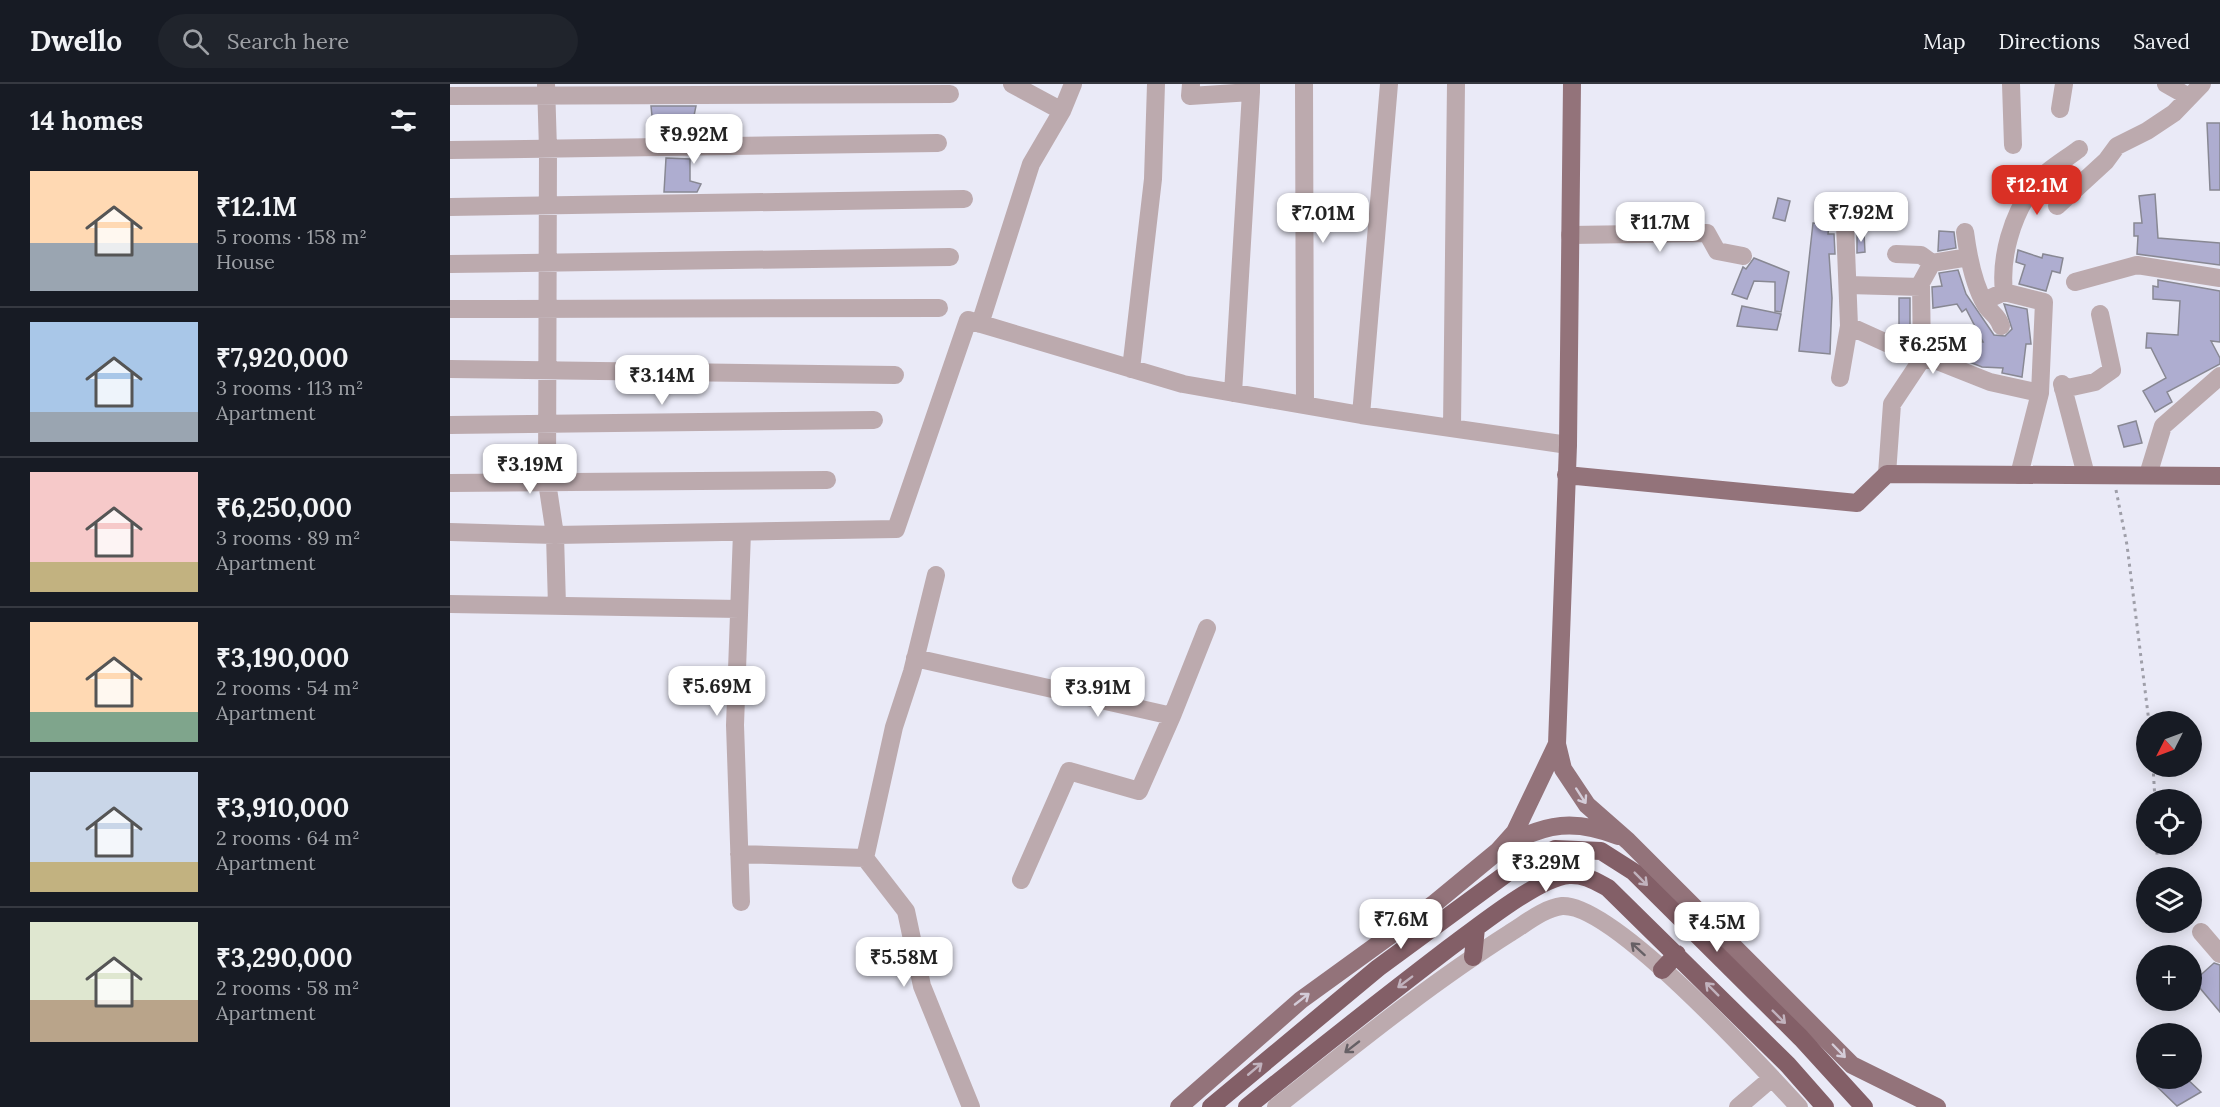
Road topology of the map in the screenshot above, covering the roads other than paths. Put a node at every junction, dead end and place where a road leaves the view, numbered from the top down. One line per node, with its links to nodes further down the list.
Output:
1 (1012, 84): 18 (street)
2 (1073, 84): 18 (street)
3 (1156, 84): 53 (street)
4 (1191, 84): 12 (street)
5 (1304, 84): 60 (street)
6 (1389, 84): 61 (street)
7 (1456, 84): 65 (street)
8 (1572, 84): 30 (main road)
9 (2011, 84): 20 (street)
10 (2064, 84): 17 (street)
11 (2166, 84): 13 (street)
12 (1251, 88): 58 (street)
13 (2195, 90): 25 (street)
14 (546, 91): 15 (street); 16 (street); 21 (street)
15 (950, 94)
16 (450, 96)
17 (2060, 110)
18 (1062, 111): 48 (street)
19 (938, 143): 21 (street)
20 (2013, 145)
21 (548, 149): 23 (street); 27 (street)
22 (2079, 149): 42 (street)
23 (450, 150)
24 (964, 199): 27 (street)
25 (2056, 206)
26 (450, 207): 27 (street)
27 (548, 207): 35 (street)
28 (1845, 224): 40 (street)
29 (1965, 232): 33 (street)
30 (1570, 235): 32 (street); 66 (main road)
31 (1896, 254): 36 (street)
32 (1743, 256)
33 (1969, 256): 36 (street); 43 (street)
34 (950, 257): 35 (street)
35 (547, 263): 37 (street); 44 (street)
36 (1932, 263): 41 (street)
37 (450, 264)
38 (2220, 278): 39 (street)
39 (2075, 282)
40 (1848, 285): 41 (street); 49 (street)
41 (1921, 287): 51 (street)
42 (2004, 291): 43 (street); 59 (street)
43 (1984, 301): 50 (street)
44 (547, 308): 45 (street); 46 (street); 54 (street)
45 (939, 308)
46 (450, 309)
47 (2100, 314): 70 (street)
48 (980, 324): 53 (street); 77 (street)
49 (1849, 326): 51 (street); 57 (street)
50 (2001, 326)
51 (1922, 359): 59 (street); 67 (street)
52 (450, 369): 54 (street)
53 (1131, 369): 58 (street)
54 (546, 371): 55 (street); 64 (street)
55 (895, 375)
56 (2220, 376): 71 (street)
57 (1840, 378)
58 (1233, 393): 60 (street)
59 (2040, 393): 69 (street)
60 (1305, 405): 61 (street)
61 (1361, 415): 65 (street)
62 (874, 420): 64 (street)
63 (450, 425): 64 (street)
64 (546, 426): 74 (street)
65 (1452, 427): 66 (street)
66 (1568, 444): 68 (main road)
67 (1887, 474): 68 (main road); 69 (main road)
68 (1566, 475): 86 (main road)
69 (2019, 475): 70 (main road)
70 (2086, 475): 71 (main road)
71 (2148, 476): 72 (main road)
72 (2220, 476)
73 (827, 480): 74 (street)
74 (547, 482): 75 (street); 78 (street)
75 (450, 483)
76 (450, 532): 78 (street)
77 (742, 532): 78 (street); 82 (street)
78 (555, 535): 81 (street)
79 (936, 575): 84 (street)
80 (450, 604): 81 (street)
81 (557, 606): 82 (street)
82 (740, 609): 89 (street)
83 (1207, 628): 85 (street)
84 (915, 658): 85 (street); 90 (street)
85 (1172, 716): 91 (street)
86 (1557, 744): 87 (main road, one-way to 87); 88 (main road)
87 (1628, 841): 88 (main road); 109 (main road, one-way to 109)
88 (1498, 851): 101 (main road, one-way to 88)
89 (740, 854): 90 (street); 92 (street)
90 (865, 858): 100 (street)
91 (1021, 880)
92 (741, 902)
93 (1476, 928): 95 (highway); 97 (highway); 103 (highway, one-way to 103)
94 (2202, 933): 96 (street)
95 (1677, 954): 98 (highway); 107 (highway, one-way to 95)
96 (2220, 954)
97 (1473, 957): 98 (street, one-way to 97); 104 (street, one-way to 104)
98 (1662, 970): 99 (street)
99 (1772, 1078): 105 (street); 106 (street)
100 (971, 1107)
101 (1179, 1107)
102 (1210, 1107): 108 (highway, one-way to 108)
103 (1247, 1107)
104 (1276, 1107)
105 (1738, 1107)
106 (1799, 1107)
107 (1826, 1107)
108 (1864, 1107)
109 (1937, 1107)

